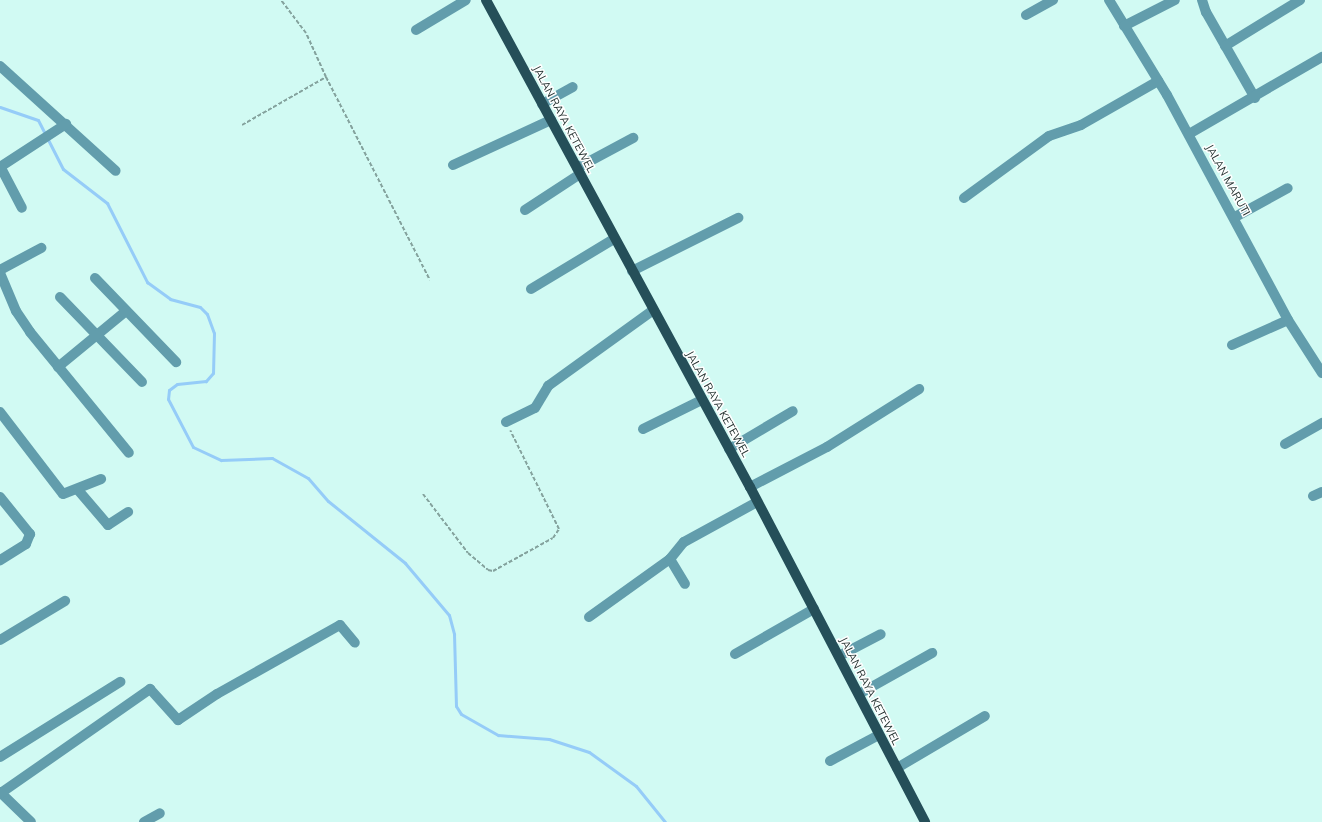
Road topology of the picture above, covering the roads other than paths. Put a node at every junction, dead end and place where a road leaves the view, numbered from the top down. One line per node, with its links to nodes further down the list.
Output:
1 (466, 0): 10 (street)
2 (486, 0): 17 (main road, JALAN RAYA KETEWEL)
3 (1053, 0): 8 (street)
4 (1109, 0): 9 (street, JALAN MARUTI)
5 (1175, 0): 9 (street)
6 (1202, 0): 11 (street)
7 (1300, 0): 11 (street)
8 (1026, 15)
9 (1124, 26): 14 (street, JALAN MARUTI)
10 (416, 30)
11 (1225, 46): 16 (street)
12 (1322, 57): 16 (street)
13 (0, 66): 19 (street)
14 (1158, 81): 20 (street, JALAN MARUTI); 27 (street)
15 (573, 87): 17 (street)
16 (1255, 98): 20 (street)
17 (542, 104): 18 (main road, JALAN RAYA KETEWEL)
18 (551, 120): 22 (street); 25 (main road, JALAN RAYA KETEWEL)
19 (66, 124): 23 (street); 24 (street)
20 (1189, 134): 30 (street, JALAN MARUTI)
21 (633, 138): 25 (street)
22 (453, 166)
23 (0, 167): 28 (street)
24 (116, 171)
25 (578, 171): 29 (street); 32 (main road, JALAN RAYA KETEWEL)
26 (1288, 188): 30 (street)
27 (964, 198)
28 (22, 208)
29 (525, 210)
30 (1235, 217): 41 (street, JALAN MARUTI)
31 (738, 218): 35 (street)
32 (614, 239): 35 (main road, JALAN RAYA KETEWEL); 37 (street)
33 (41, 248): 34 (street)
34 (0, 271): 45 (street)
35 (632, 272): 40 (main road, JALAN RAYA KETEWEL)
36 (95, 278): 39 (street)
37 (531, 289)
38 (60, 297): 42 (street)
39 (126, 311): 42 (street); 44 (street)
40 (652, 311): 49 (main road, JALAN RAYA KETEWEL); 52 (street)
41 (1288, 320): 43 (street); 46 (street, JALAN MARUTI)
42 (96, 335): 45 (street); 47 (street)
43 (1232, 345)
44 (176, 362)
45 (58, 367): 57 (street)
46 (1322, 373)
47 (142, 382)
48 (919, 389): 59 (street)
49 (702, 400): 54 (street); 56 (main road, JALAN RAYA KETEWEL)
50 (793, 411): 56 (street)
51 (0, 412): 60 (street)
52 (506, 422)
53 (1322, 423): 55 (street)
54 (643, 429)
55 (1285, 444)
56 (729, 449): 59 (main road, JALAN RAYA KETEWEL)
57 (129, 453)
58 (101, 479): 60 (street)
59 (750, 487): 61 (main road, JALAN RAYA KETEWEL)
60 (78, 490): 63 (street)
61 (757, 502): 64 (street); 68 (main road, JALAN RAYA KETEWEL)
62 (2, 503): 65 (street)
63 (128, 512)
64 (670, 559): 66 (street); 69 (street)
65 (0, 560)
66 (685, 584)
67 (65, 601): 71 (street)
68 (814, 609): 74 (street); 75 (main road, JALAN RAYA KETEWEL)
69 (589, 617)
70 (881, 634): 75 (street)
71 (0, 640)
72 (355, 643): 83 (street)
73 (932, 653): 77 (street)
74 (735, 654)
75 (839, 656): 77 (main road, JALAN RAYA KETEWEL)
76 (120, 682): 80 (street)
77 (859, 694): 79 (main road, JALAN RAYA KETEWEL)
78 (986, 716): 82 (street)
79 (879, 735): 81 (street); 82 (main road, JALAN RAYA KETEWEL)
80 (0, 757)
81 (830, 761)
82 (897, 768): 87 (main road, JALAN RAYA KETEWEL)
83 (0, 793): 85 (street)
84 (160, 814): 86 (street)
85 (31, 822)
86 (144, 822)
87 (925, 822)

